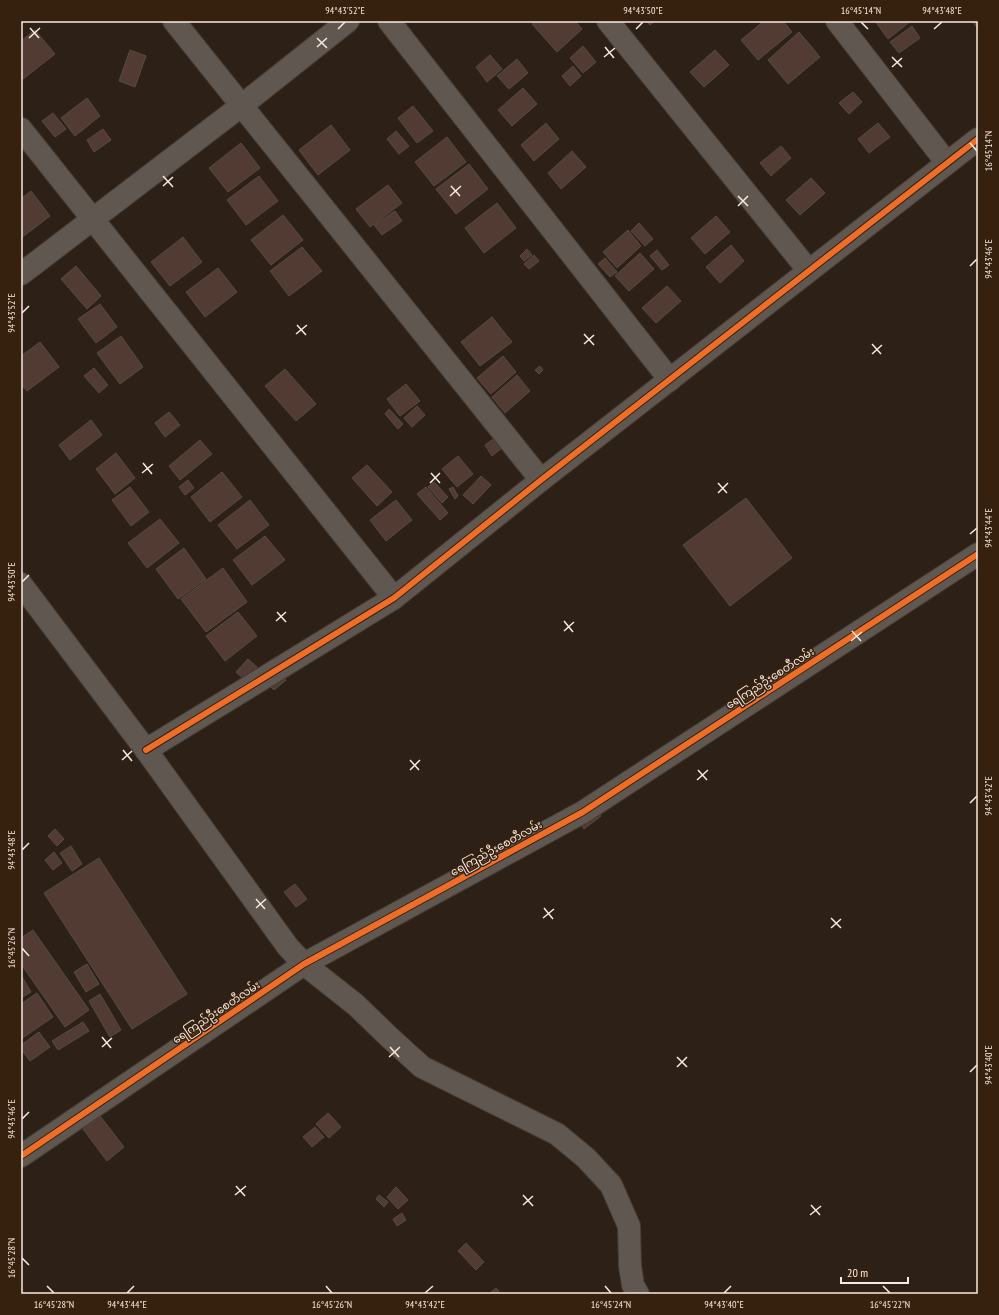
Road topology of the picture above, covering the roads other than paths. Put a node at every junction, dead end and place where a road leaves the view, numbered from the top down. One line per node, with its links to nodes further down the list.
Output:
1 (174, 21): 6 (street)
2 (348, 21): 6 (street)
3 (389, 21): 13 (street)
4 (608, 21): 11 (street)
5 (837, 21): 9 (street)
6 (241, 106): 10 (street); 14 (street)
7 (21, 128): 10 (street)
8 (978, 139): 9 (street)
9 (947, 163): 11 (street)
10 (92, 219): 12 (street); 17 (street)
11 (809, 270): 13 (street)
12 (21, 274)
13 (670, 380): 14 (street)
14 (541, 480): 17 (street)
15 (978, 554): 19 (street, ရေကြည်ဦးစေတီလမ်း)
16 (21, 584): 18 (street)
17 (394, 598): 18 (street)
18 (146, 750): 19 (street)
19 (304, 964): 20 (street, ရေကြည်ဦးစေတီလမ်း); 21 (street)
20 (21, 1156)
21 (638, 1294)

